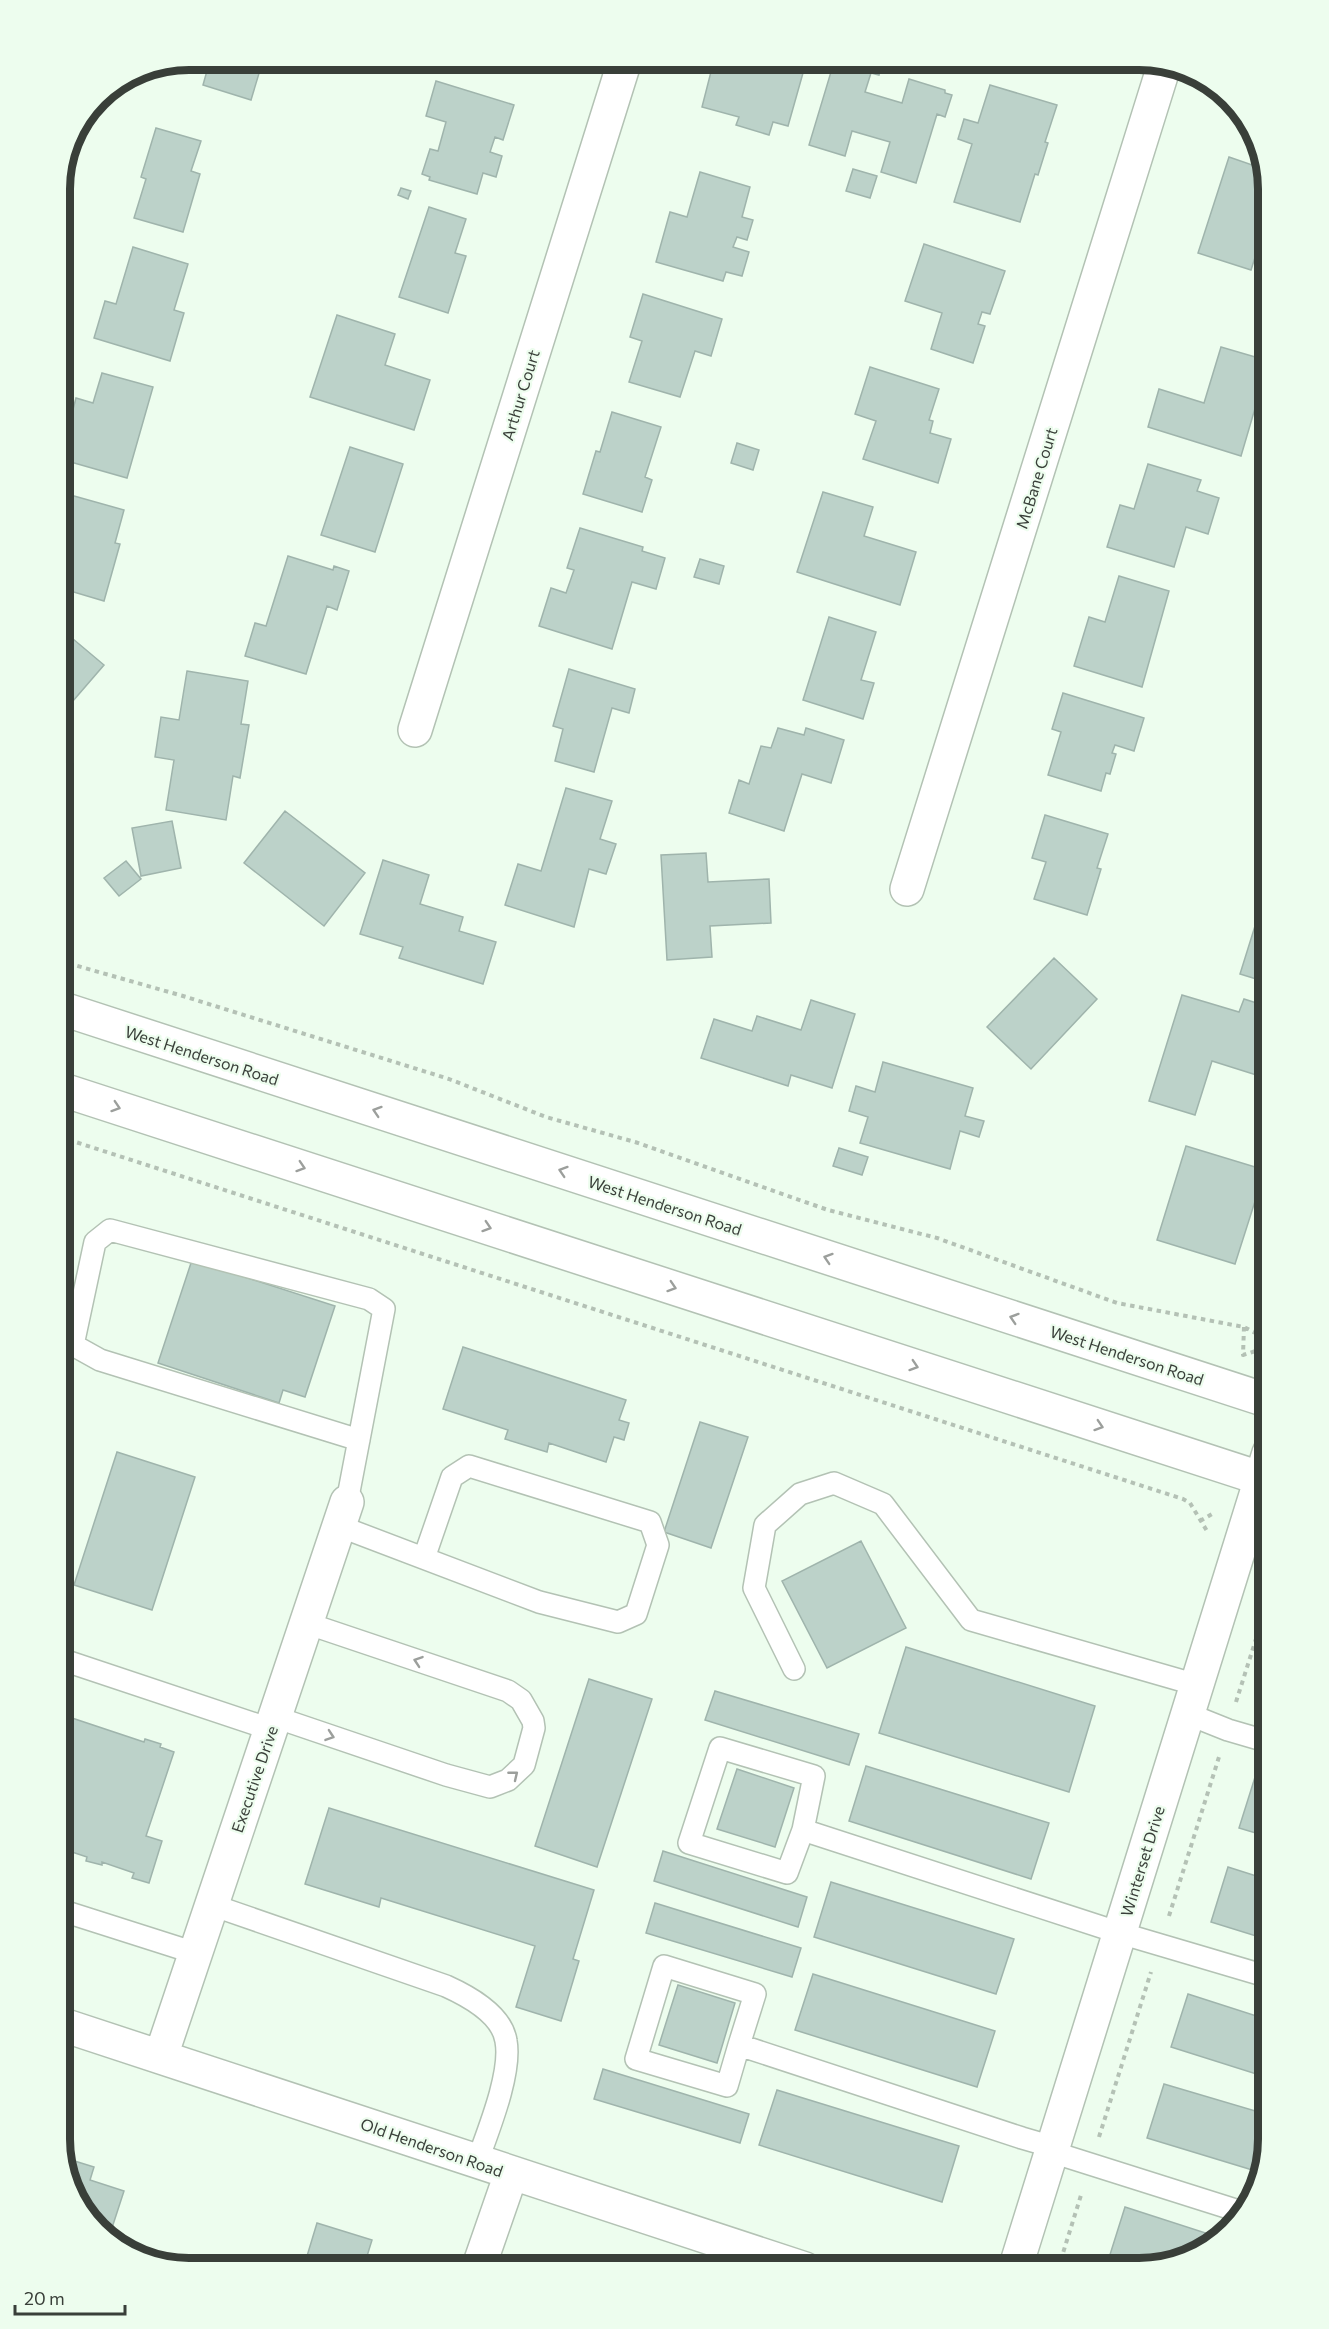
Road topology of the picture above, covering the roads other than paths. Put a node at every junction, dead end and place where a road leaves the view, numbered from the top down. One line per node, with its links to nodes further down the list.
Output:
1 (622, 70): 3 (street, Arthur Court)
2 (1162, 73): 4 (street, McBane Court)
3 (415, 730)
4 (908, 889)
5 (71, 1011): 7 (street, West Henderson Road, one-way to 5)
6 (71, 1092): 9 (street, one-way to 9)
7 (1258, 1397)
8 (358, 1440): 8 (lane); 11 (lane)
9 (1258, 1468)
10 (1258, 1496): 16 (street, Winterset Drive)
11 (343, 1514): 12 (lane); 13 (street, Executive Drive)
12 (424, 1558): 12 (lane)
13 (306, 1623): 17 (street, Executive Drive); 17 (lane, one-way to 13)
14 (70, 1662): 17 (lane)
15 (794, 1669): 16 (lane)
16 (1192, 1699): 18 (lane); 22 (street, Winterset Drive)
17 (273, 1723): 20 (street, Executive Drive)
18 (1258, 1739)
19 (802, 1830): 19 (lane); 22 (lane)
20 (212, 1905): 23 (street, Executive Drive); 29 (lane)
21 (70, 1913): 23 (lane)
22 (1120, 1933): 24 (lane); 28 (street, Winterset Drive)
23 (195, 1953): 27 (street, Executive Drive)
24 (1258, 1974)
25 (70, 2027): 27 (street, Old Henderson Road)
26 (739, 2045): 26 (lane); 28 (lane)
27 (161, 2056): 29 (street, Old Henderson Road)
28 (1052, 2149): 31 (lane); 34 (street, Winterset Drive)
29 (477, 2162): 30 (street, Old Henderson Road)
30 (511, 2174): 32 (street); 33 (street, Old Henderson Road)
31 (1235, 2210)
32 (482, 2258)
33 (771, 2258)
34 (1018, 2258)

